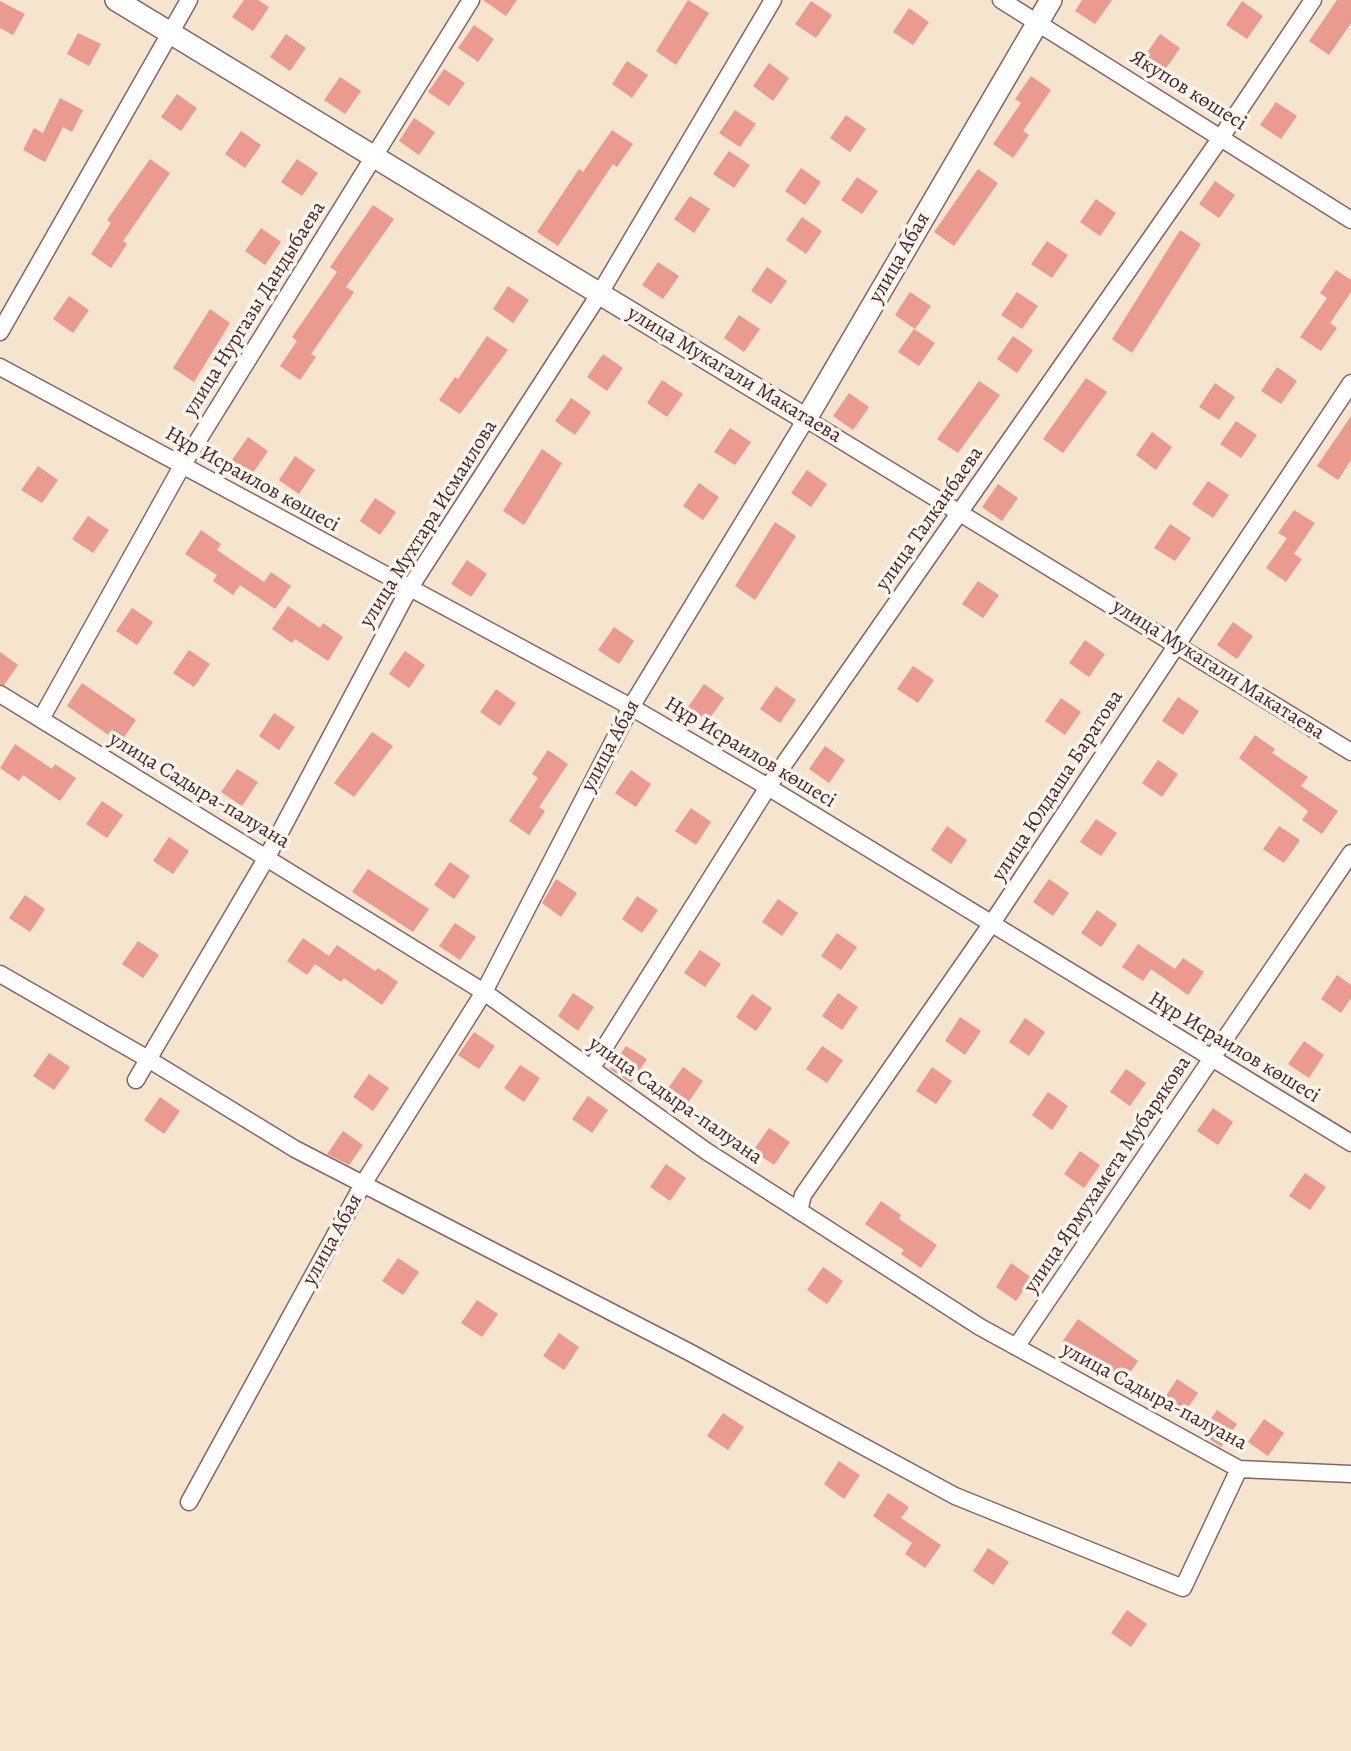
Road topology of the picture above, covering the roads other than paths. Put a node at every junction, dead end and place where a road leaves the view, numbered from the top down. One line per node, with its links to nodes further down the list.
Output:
1 (116, 0): 9 (street, улица Мукагали Макатаева)
2 (190, 0): 9 (street)
3 (471, 0): 11 (street, улица Нургазы Дандыбаева)
4 (773, 0): 13 (street, улица Мухтара Исмаилова)
5 (1001, 0): 8 (street, Якупов көшесі)
6 (1051, 0): 8 (street, улица Абая)
7 (1313, 0): 10 (street, улица Талканбаева)
8 (1037, 22): 10 (street, Якупов көшесі); 17 (street, улица Абая)
9 (172, 32): 11 (street, улица Мукагали Макатаева); 14 (street)
10 (1222, 136): 12 (street, Якупов көшесі); 19 (street, улица Талканбаева)
11 (375, 156): 13 (street, улица Мукагали Макатаева); 18 (street, улица Нургазы Дандыбаева)
12 (1351, 220)
13 (600, 293): 17 (street, улица Мукагали Макатаева); 20 (street, улица Мухтара Исмаилова)
14 (0, 332)
15 (0, 367): 18 (street, Нұр Исраилов көшесі)
16 (1351, 383): 21 (street, улица Юлдаша Баратова)
17 (806, 419): 19 (street, улица Мукагали Макатаева); 23 (street, улица Абая)
18 (182, 466): 20 (street, Нұр Исраилов көшесі); 24 (street, улица Нургазы Дандыбаева)
19 (961, 511): 21 (street, улица Мукагали Макатаева); 26 (street, улица Талканбаева)
20 (409, 589): 23 (street, Нұр Исраилов көшесі); 28 (street, улица Мухтара Исмаилова)
21 (1177, 644): 25 (street, улица Мукагали Макатаева); 29 (street, улица Юлдаша Баратова)
22 (0, 694): 24 (street, улица Садыра-палуана)
23 (631, 707): 26 (street, Нұр Исраилов көшесі); 31 (street, улица Абая)
24 (41, 719): 28 (street, улица Садыра-палуана)
25 (1351, 752)
26 (768, 787): 29 (street, Нұр Исраилов көшесі); 34 (street, улица Талканбаева)
27 (1351, 853): 33 (street, улица Ярмухамета Мубарякова)
28 (267, 857): 31 (street, улица Садыра-палуана); 32 (street, улица Мухтара Исмаилова)
29 (992, 923): 33 (street, Нұр Исраилов көшесі); 38 (street, улица Юлдаша Баратова)
30 (0, 974): 32 (street)
31 (484, 992): 34 (street, улица Садыра-палуана); 37 (street, улица Абая)
32 (148, 1059): 35 (street, улица Мухтара Исмаилова); 37 (street)
33 (1212, 1061): 36 (street, Нұр Исраилов көшесі); 39 (street, улица Ярмухамета Мубарякова)
34 (591, 1069): 38 (street, улица Садыра-палуана)
35 (136, 1080)
36 (1351, 1143)
37 (363, 1184): 40 (street); 42 (street, улица Абая)
38 (799, 1211): 39 (street, улица Садыра-палуана)
39 (1016, 1347): 40 (street, улица Садыра-палуана)
40 (1240, 1469): 41 (street, улица Садыра-палуана)
41 (1351, 1474)
42 (189, 1502)

